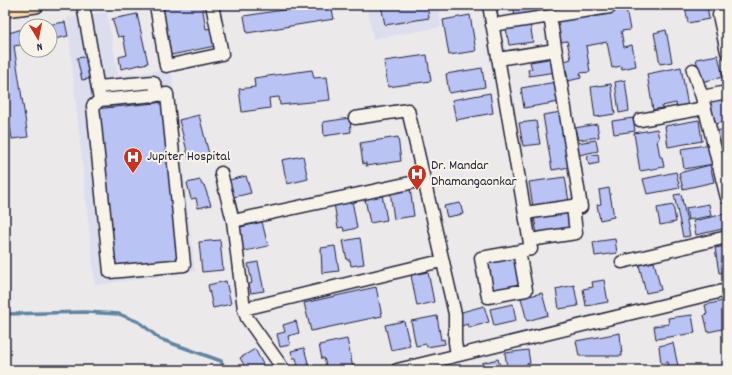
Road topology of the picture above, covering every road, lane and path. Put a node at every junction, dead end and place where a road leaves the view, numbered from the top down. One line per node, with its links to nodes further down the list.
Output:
1 (36, 5): 7 (main road)
2 (83, 5): 15 (street)
3 (156, 5): 4 (street)
4 (212, 5)
5 (489, 5): 10 (street)
6 (610, 7): 9 (street)
7 (5, 9)
8 (719, 14): 12 (street)
9 (550, 16): 10 (street); 11 (street)
10 (492, 25): 13 (street)
11 (556, 50): 13 (street); 25 (street)
12 (727, 52)
13 (498, 59): 26 (street)
14 (693, 70): 19 (street)
15 (98, 87): 17 (street); 18 (street)
16 (727, 92): 19 (street)
17 (154, 96): 18 (street); 18 (street)
18 (100, 100)
19 (703, 102): 21 (street); 24 (street)
20 (355, 118): 23 (street)
21 (640, 120)
22 (221, 173): 27 (street)
23 (424, 180): 27 (street); 31 (street)
24 (727, 198)
25 (581, 207)
26 (525, 213): 29 (street); 29 (street)
27 (233, 221): 34 (street)
28 (727, 237): 32 (street)
29 (530, 240): 30 (street)
30 (519, 251): 30 (street)
31 (441, 261): 34 (street); 35 (street)
32 (622, 262)
33 (727, 290): 35 (street)
34 (244, 309): 36 (street)
35 (457, 355): 37 (street)
36 (284, 370)
37 (397, 370)

